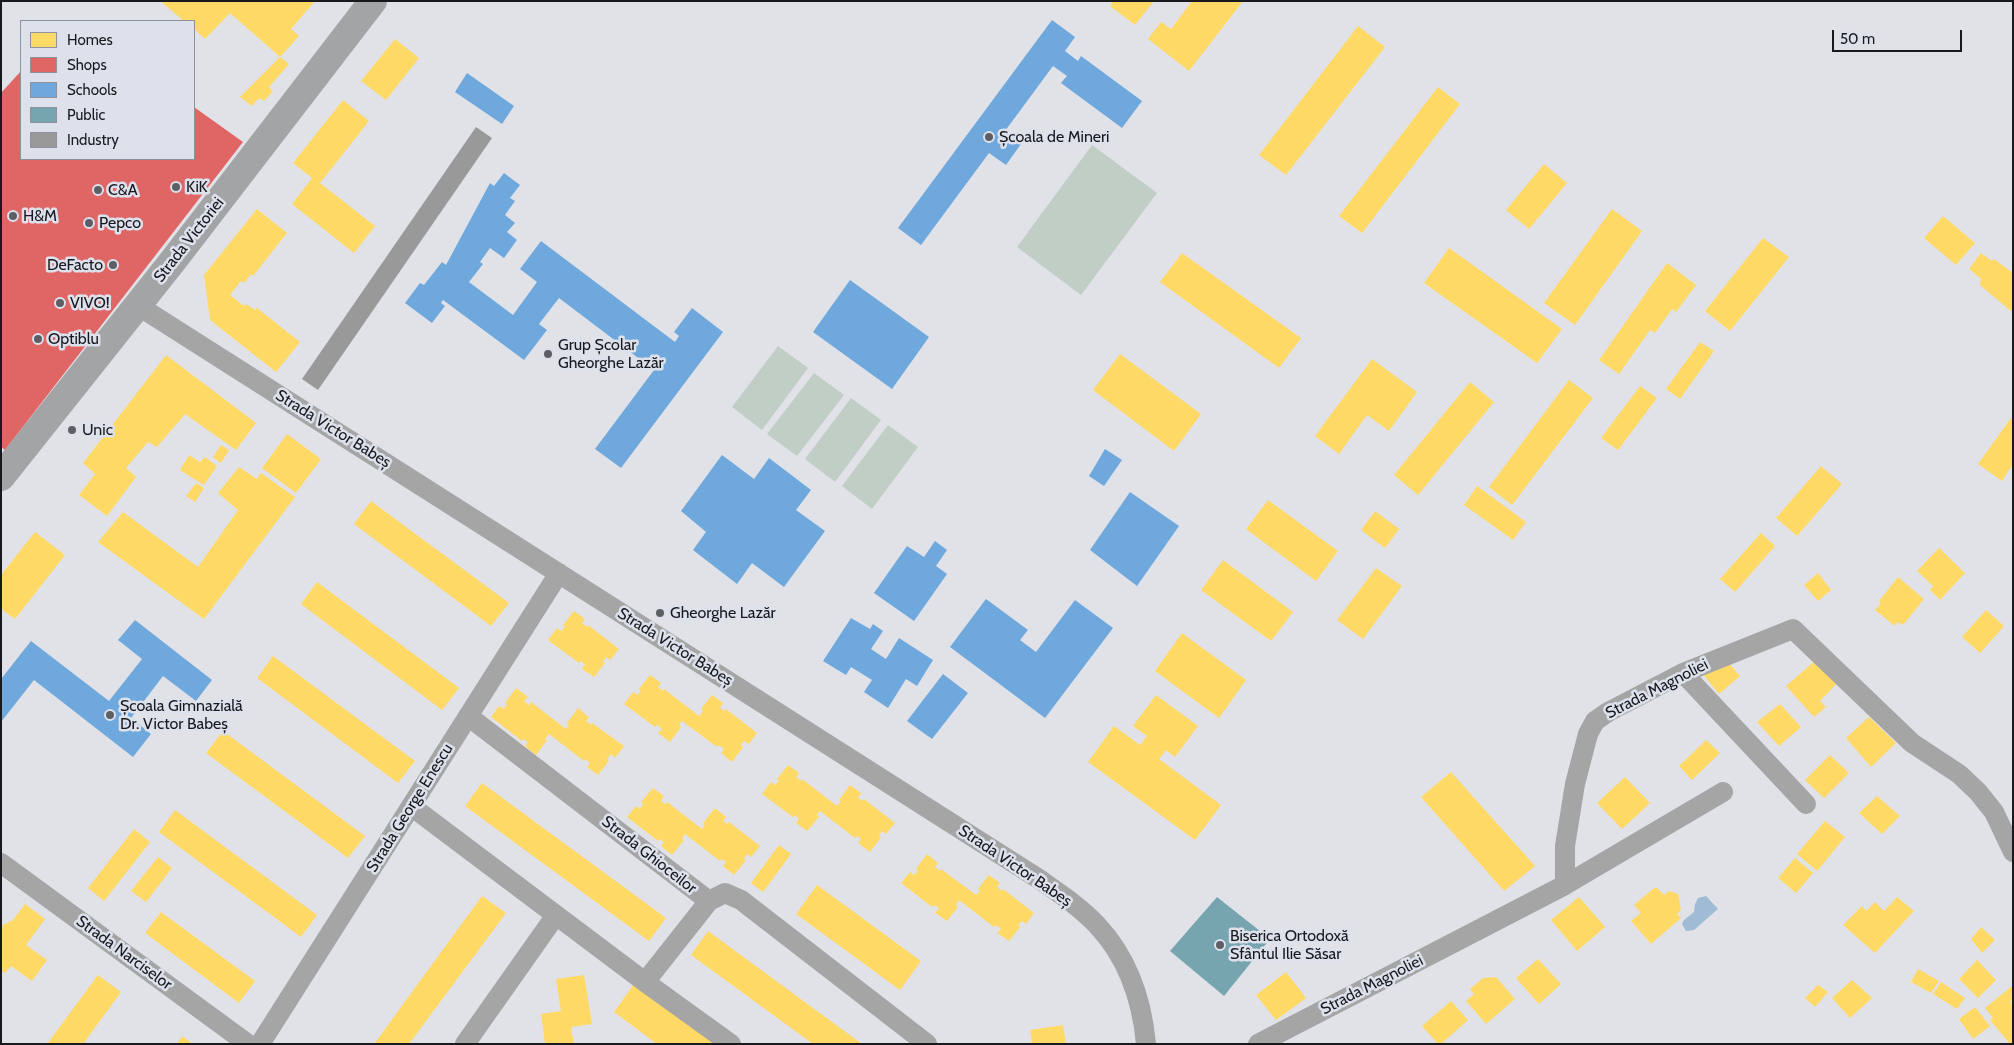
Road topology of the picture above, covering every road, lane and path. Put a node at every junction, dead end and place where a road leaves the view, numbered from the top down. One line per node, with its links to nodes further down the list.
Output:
1 (373, 1): 2 (street, Strada Victoriei)
2 (137, 305): 3 (street, Strada Victoriei); 4 (street, Strada Victor Babeș)
3 (1, 476)
4 (559, 573): 6 (street, Strada George Enescu); 21 (street, Strada Victor Babeș)
5 (1683, 673): 8 (street); 10 (street, Strada Magnoliei); 12 (street, Strada Magnoliei)
6 (468, 716): 9 (street, Strada George Enescu); 13 (street, Strada Ghioceilor)
7 (1723, 792): 12 (street, Strada Magnoliei)
8 (1806, 804)
9 (411, 806): 14 (street); 17 (street, Strada George Enescu)
10 (2013, 852)
11 (1, 863): 16 (street, Strada Narciselor)
12 (1565, 885): 22 (street, Strada Magnoliei)
13 (709, 901): 15 (street); 20 (street, Strada Ghioceilor)
14 (556, 915): 15 (street); 18 (street)
15 (645, 982): 19 (street)
16 (248, 1044)
17 (260, 1044)
18 (465, 1044)
19 (731, 1044)
20 (928, 1044)
21 (1146, 1044)
22 (1258, 1044)

